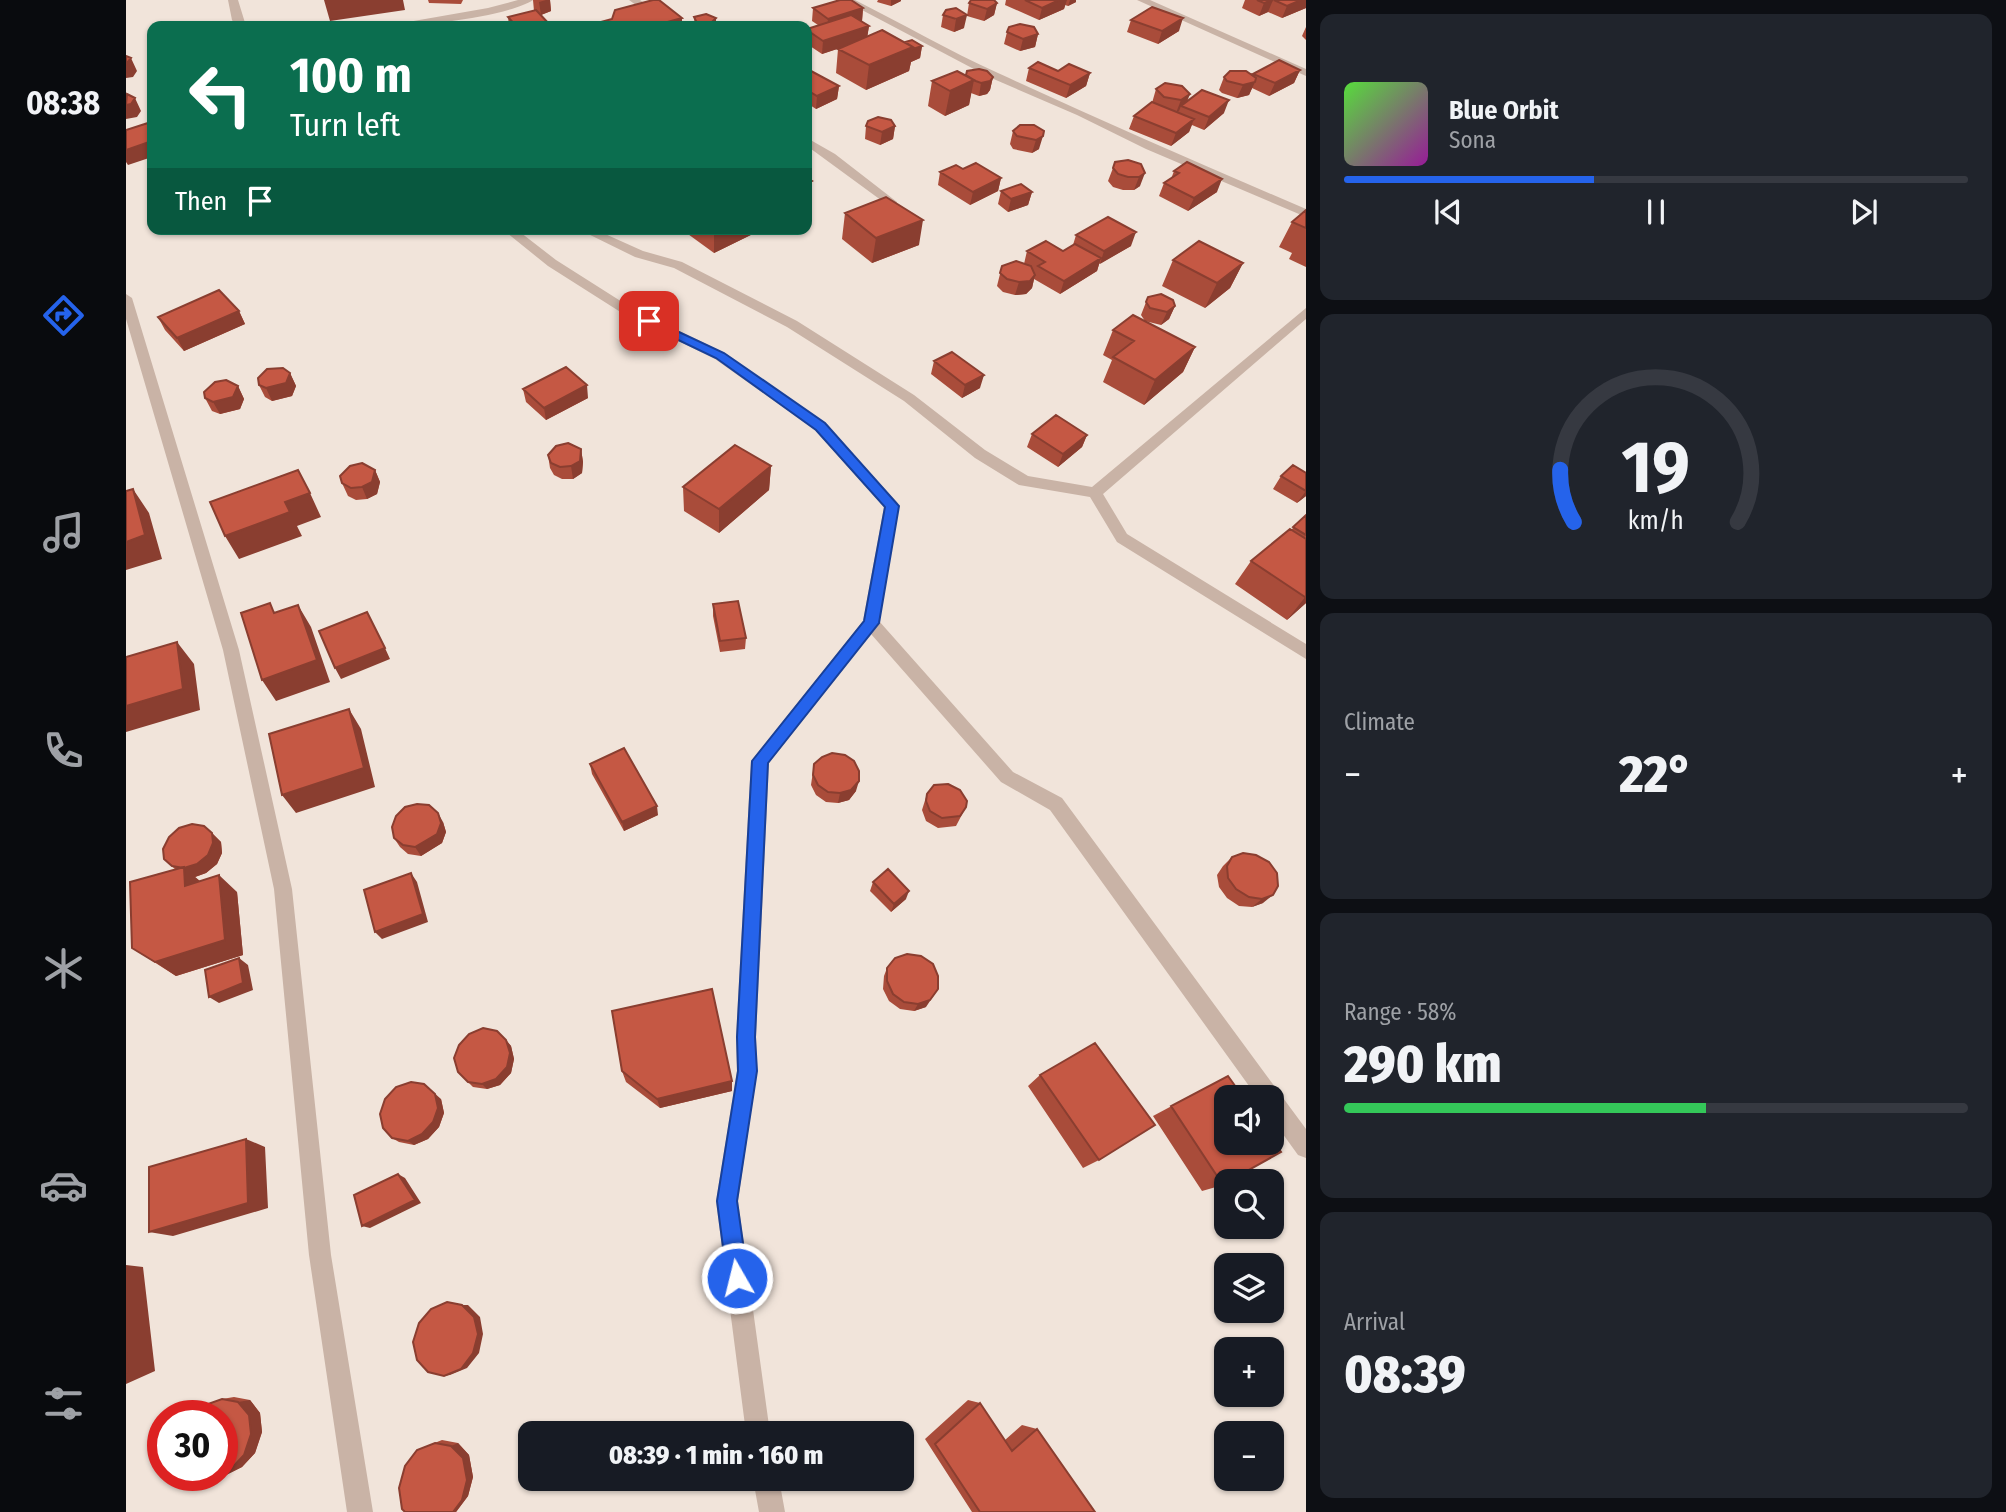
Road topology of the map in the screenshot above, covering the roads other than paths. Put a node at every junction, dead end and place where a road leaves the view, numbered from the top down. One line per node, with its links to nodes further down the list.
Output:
1 (233, 0): 6 (street)
2 (528, 0): 7 (street)
3 (634, 0): 8 (street)
4 (848, 0): 12 (street)
5 (1142, 0): 9 (street)
6 (238, 21)
7 (423, 21)
8 (664, 21)
9 (1306, 73)
10 (812, 144): 11 (street)
11 (893, 204)
12 (1306, 213)
13 (516, 235): 20 (street)
14 (597, 235): 16 (street)
15 (618, 235): 16 (street)
16 (639, 254): 19 (street)
17 (126, 298): 27 (street)
18 (1306, 312): 19 (street)
19 (1095, 493): 21 (street)
20 (871, 623): 22 (street); 25 (street)
21 (1306, 652)
22 (1261, 1085)
23 (1284, 1117): 24 (street)
24 (1306, 1147)
25 (756, 1421)
26 (768, 1491): 28 (street)
27 (360, 1512)
28 (772, 1512)

